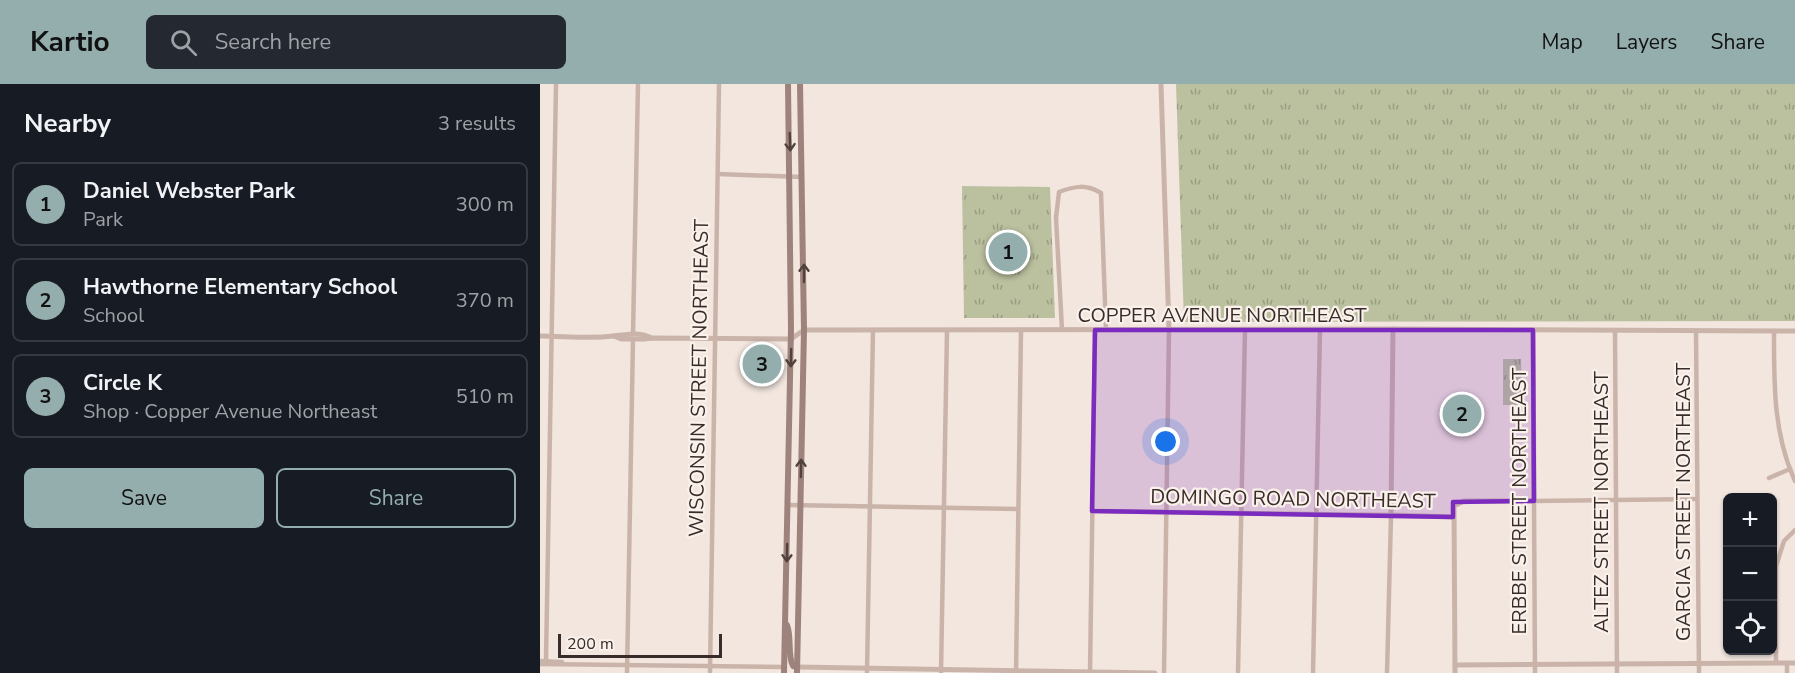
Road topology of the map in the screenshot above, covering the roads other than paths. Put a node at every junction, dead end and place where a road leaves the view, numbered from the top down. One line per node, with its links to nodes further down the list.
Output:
1 (556, 84): 27 (street)
2 (638, 84): 28 (street)
3 (719, 84): 7 (street, WISCONSIN STREET NORTHEAST)
4 (788, 84): 8 (main road, one-way to 8)
5 (800, 84): 9 (main road)
6 (1161, 84): 18 (street)
7 (718, 174): 8 (street); 29 (street, WISCONSIN STREET NORTHEAST)
8 (790, 177): 9 (street); 30 (main road)
9 (803, 177): 12 (main road, one-way to 9)
10 (1320, 329): 11 (street, COPPER AVENUE NORTHEAST); 19 (street, COPPER AVENUE NORTHEAST); 45 (street)
11 (1393, 329): 20 (street, COPPER AVENUE NORTHEAST); 46 (street)
12 (804, 330): 13 (street, COPPER AVENUE NORTHEAST); 30 (street); 38 (main road, one-way to 12)
13 (873, 330): 22 (street, COPPER AVENUE NORTHEAST); 39 (street)
14 (1021, 330): 15 (street, COPPER AVENUE NORTHEAST); 22 (street, COPPER AVENUE NORTHEAST); 41 (street)
15 (1062, 330): 16 (street, COPPER AVENUE NORTHEAST); 17 (street)
16 (1095, 330): 17 (street, COPPER AVENUE NORTHEAST); 42 (street)
17 (1106, 330): 18 (street, COPPER AVENUE NORTHEAST)
18 (1169, 330): 19 (street, COPPER AVENUE NORTHEAST); 43 (street)
19 (1245, 330): 44 (street)
20 (1533, 330): 21 (street, COPPER AVENUE NORTHEAST); 36 (street, ERBBE STREET NORTHEAST)
21 (1615, 330): 23 (street, COPPER AVENUE NORTHEAST); 35 (street, ALTEZ STREET NORTHEAST)
22 (946, 331): 40 (street)
23 (1696, 331): 24 (street, COPPER AVENUE NORTHEAST); 34 (street, GARCIA STREET NORTHEAST)
24 (1774, 332): 25 (street, COPPER AVENUE NORTHEAST); 31 (street)
25 (1795, 332)
26 (540, 336): 27 (street)
27 (551, 336): 28 (street); 50 (street)
28 (633, 337): 29 (street); 55 (street)
29 (715, 338): 30 (street); 59 (street, WISCONSIN STREET NORTHEAST)
30 (791, 339): 37 (main road, one-way to 37)
31 (1790, 469): 32 (street); 33 (street)
32 (1769, 478)
33 (1795, 481)
34 (1697, 499): 35 (street, DOMINGO ROAD NORTHEAST); 51 (street, GARCIA STREET NORTHEAST)
35 (1616, 500): 36 (street, DOMINGO ROAD NORTHEAST); 57 (street, ALTEZ STREET NORTHEAST)
36 (1534, 501): 47 (street, DOMINGO ROAD NORTHEAST); 56 (street, ERBBE STREET NORTHEAST)
37 (788, 505): 38 (street); 49 (main road, one-way to 49)
38 (800, 505): 39 (street); 61 (main road)
39 (869, 506): 40 (street); 62 (street)
40 (944, 508): 41 (street); 63 (street)
41 (1018, 509): 64 (street)
42 (1092, 511): 43 (street, DOMINGO ROAD NORTHEAST); 69 (street)
43 (1167, 512): 44 (street, DOMINGO ROAD NORTHEAST); 71 (street)
44 (1241, 513): 45 (street, DOMINGO ROAD NORTHEAST); 72 (street)
45 (1316, 514): 46 (street, DOMINGO ROAD NORTHEAST); 73 (street)
46 (1391, 515): 47 (street, DOMINGO ROAD NORTHEAST); 74 (street)
47 (1453, 517): 58 (street)
48 (1795, 530): 52 (street)
49 (785, 622): 60 (main road); 61 (main road)
50 (543, 662): 55 (street); 65 (street)
51 (1699, 663): 52 (street); 57 (street); 78 (street, GARCIA STREET NORTHEAST)
52 (1776, 663): 53 (street)
53 (1787, 663): 54 (street); 79 (street)
54 (1795, 663)
55 (627, 664): 59 (street); 66 (street)
56 (1535, 664): 57 (street); 58 (street); 76 (street, ERBBE STREET NORTHEAST)
57 (1617, 664): 77 (street, ALTEZ STREET NORTHEAST)
58 (1455, 665): 75 (street)
59 (710, 666): 60 (street); 67 (street, WISCONSIN STREET NORTHEAST)
60 (784, 670): 68 (main road)
61 (797, 670): 62 (street)
62 (867, 670): 63 (street)
63 (941, 671): 64 (street)
64 (1016, 672): 69 (street)
65 (546, 673)
66 (627, 673)
67 (710, 673)
68 (792, 673)
69 (1090, 673): 70 (street)
70 (1155, 673)
71 (1164, 673)
72 (1238, 673)
73 (1313, 673)
74 (1387, 673)
75 (1455, 673)
76 (1535, 673)
77 (1617, 673)
78 (1699, 673)
79 (1787, 673)

